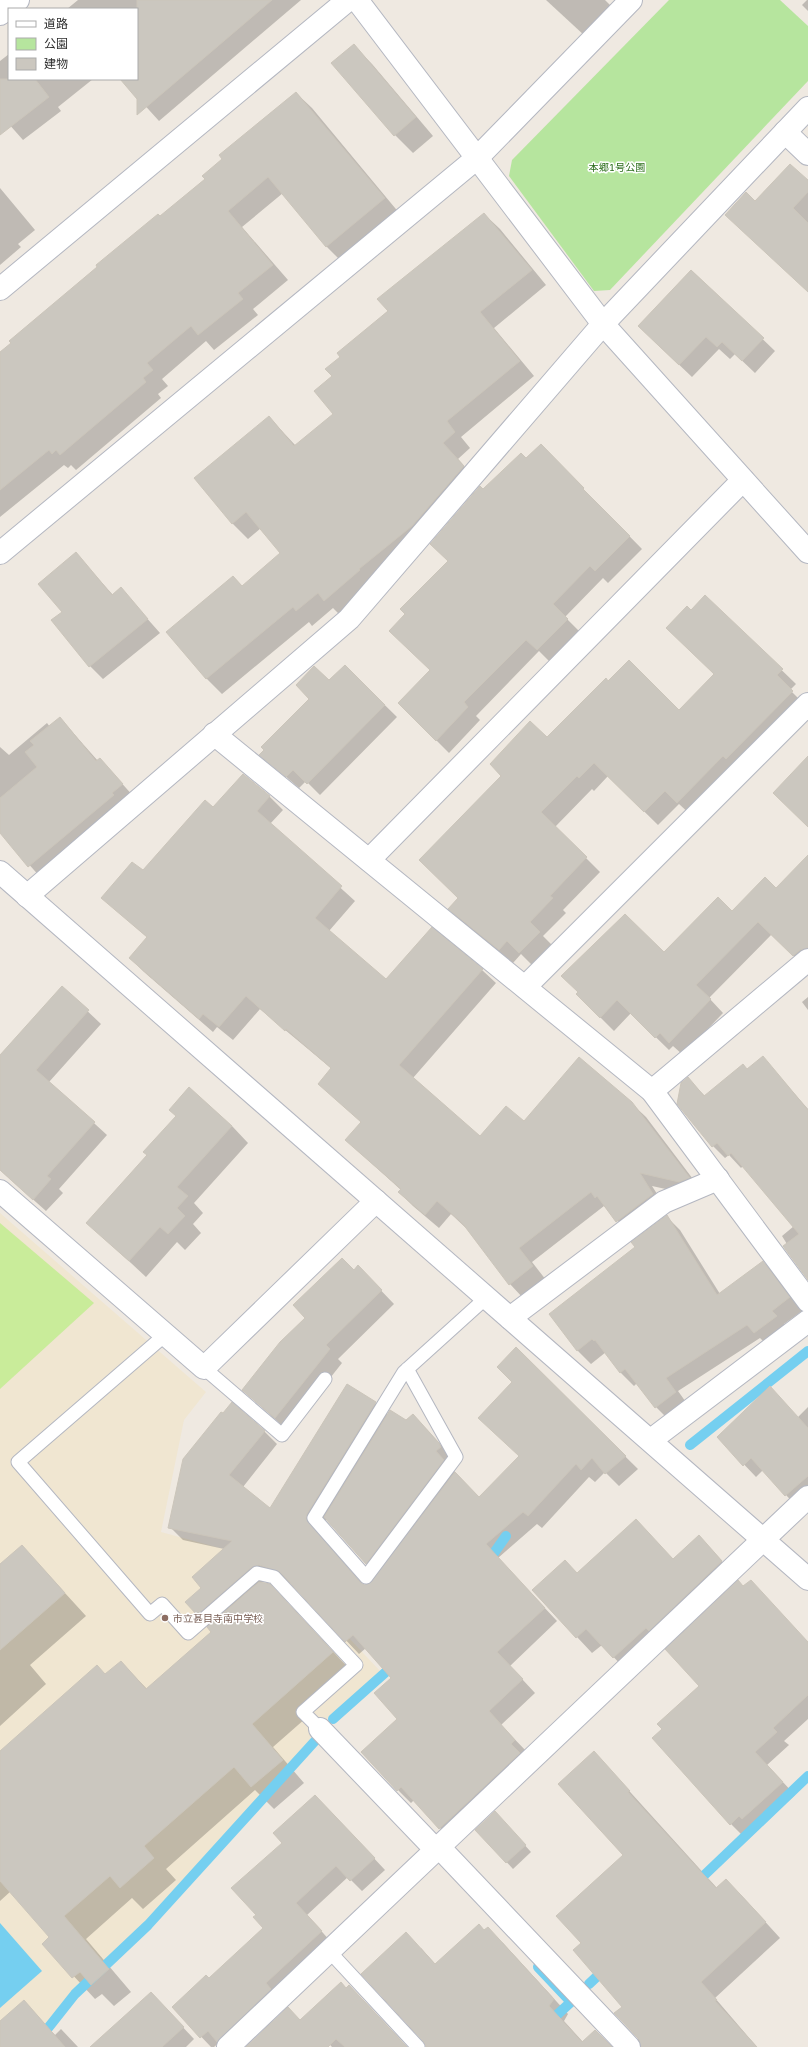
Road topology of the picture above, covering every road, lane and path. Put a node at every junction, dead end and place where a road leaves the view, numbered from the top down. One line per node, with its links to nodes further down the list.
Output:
1 (18, 0): 5 (street)
2 (348, 0): 10 (street)
3 (357, 0): 9 (street)
4 (631, 0): 9 (street)
5 (0, 14)
6 (808, 108): 7 (street)
7 (785, 132): 8 (street); 11 (street)
8 (808, 154)
9 (477, 158): 11 (street); 14 (street)
10 (0, 289)
11 (603, 324): 12 (street); 16 (street)
12 (743, 480): 13 (street); 17 (street)
13 (808, 552)
14 (0, 553)
15 (808, 704): 21 (street)
16 (214, 734): 17 (street); 19 (street)
17 (369, 860): 21 (street)
18 (0, 872): 19 (street)
19 (27, 896): 25 (street)
20 (808, 960): 22 (street)
21 (525, 987): 22 (street)
22 (652, 1091): 23 (street)
23 (718, 1179): 27 (street); 28 (street)
24 (0, 1191): 30 (street)
25 (376, 1201): 26 (street); 31 (street)
26 (487, 1297): 28 (street); 32 (lane)
27 (808, 1301)
28 (510, 1318): 34 (street)
29 (808, 1321): 34 (street)
30 (166, 1335): 31 (street); 38 (lane)
31 (204, 1368): 33 (lane)
32 (407, 1369): 32 (lane)
33 (325, 1379)
34 (651, 1440): 36 (street)
35 (808, 1497): 36 (street)
36 (764, 1539): 37 (street); 39 (street)
37 (808, 1579)
38 (320, 1729): 39 (street)
39 (437, 1848): 40 (street); 43 (street)
40 (328, 1951): 41 (street); 42 (lane)
41 (228, 2047)
42 (418, 2047)
43 (629, 2047)

